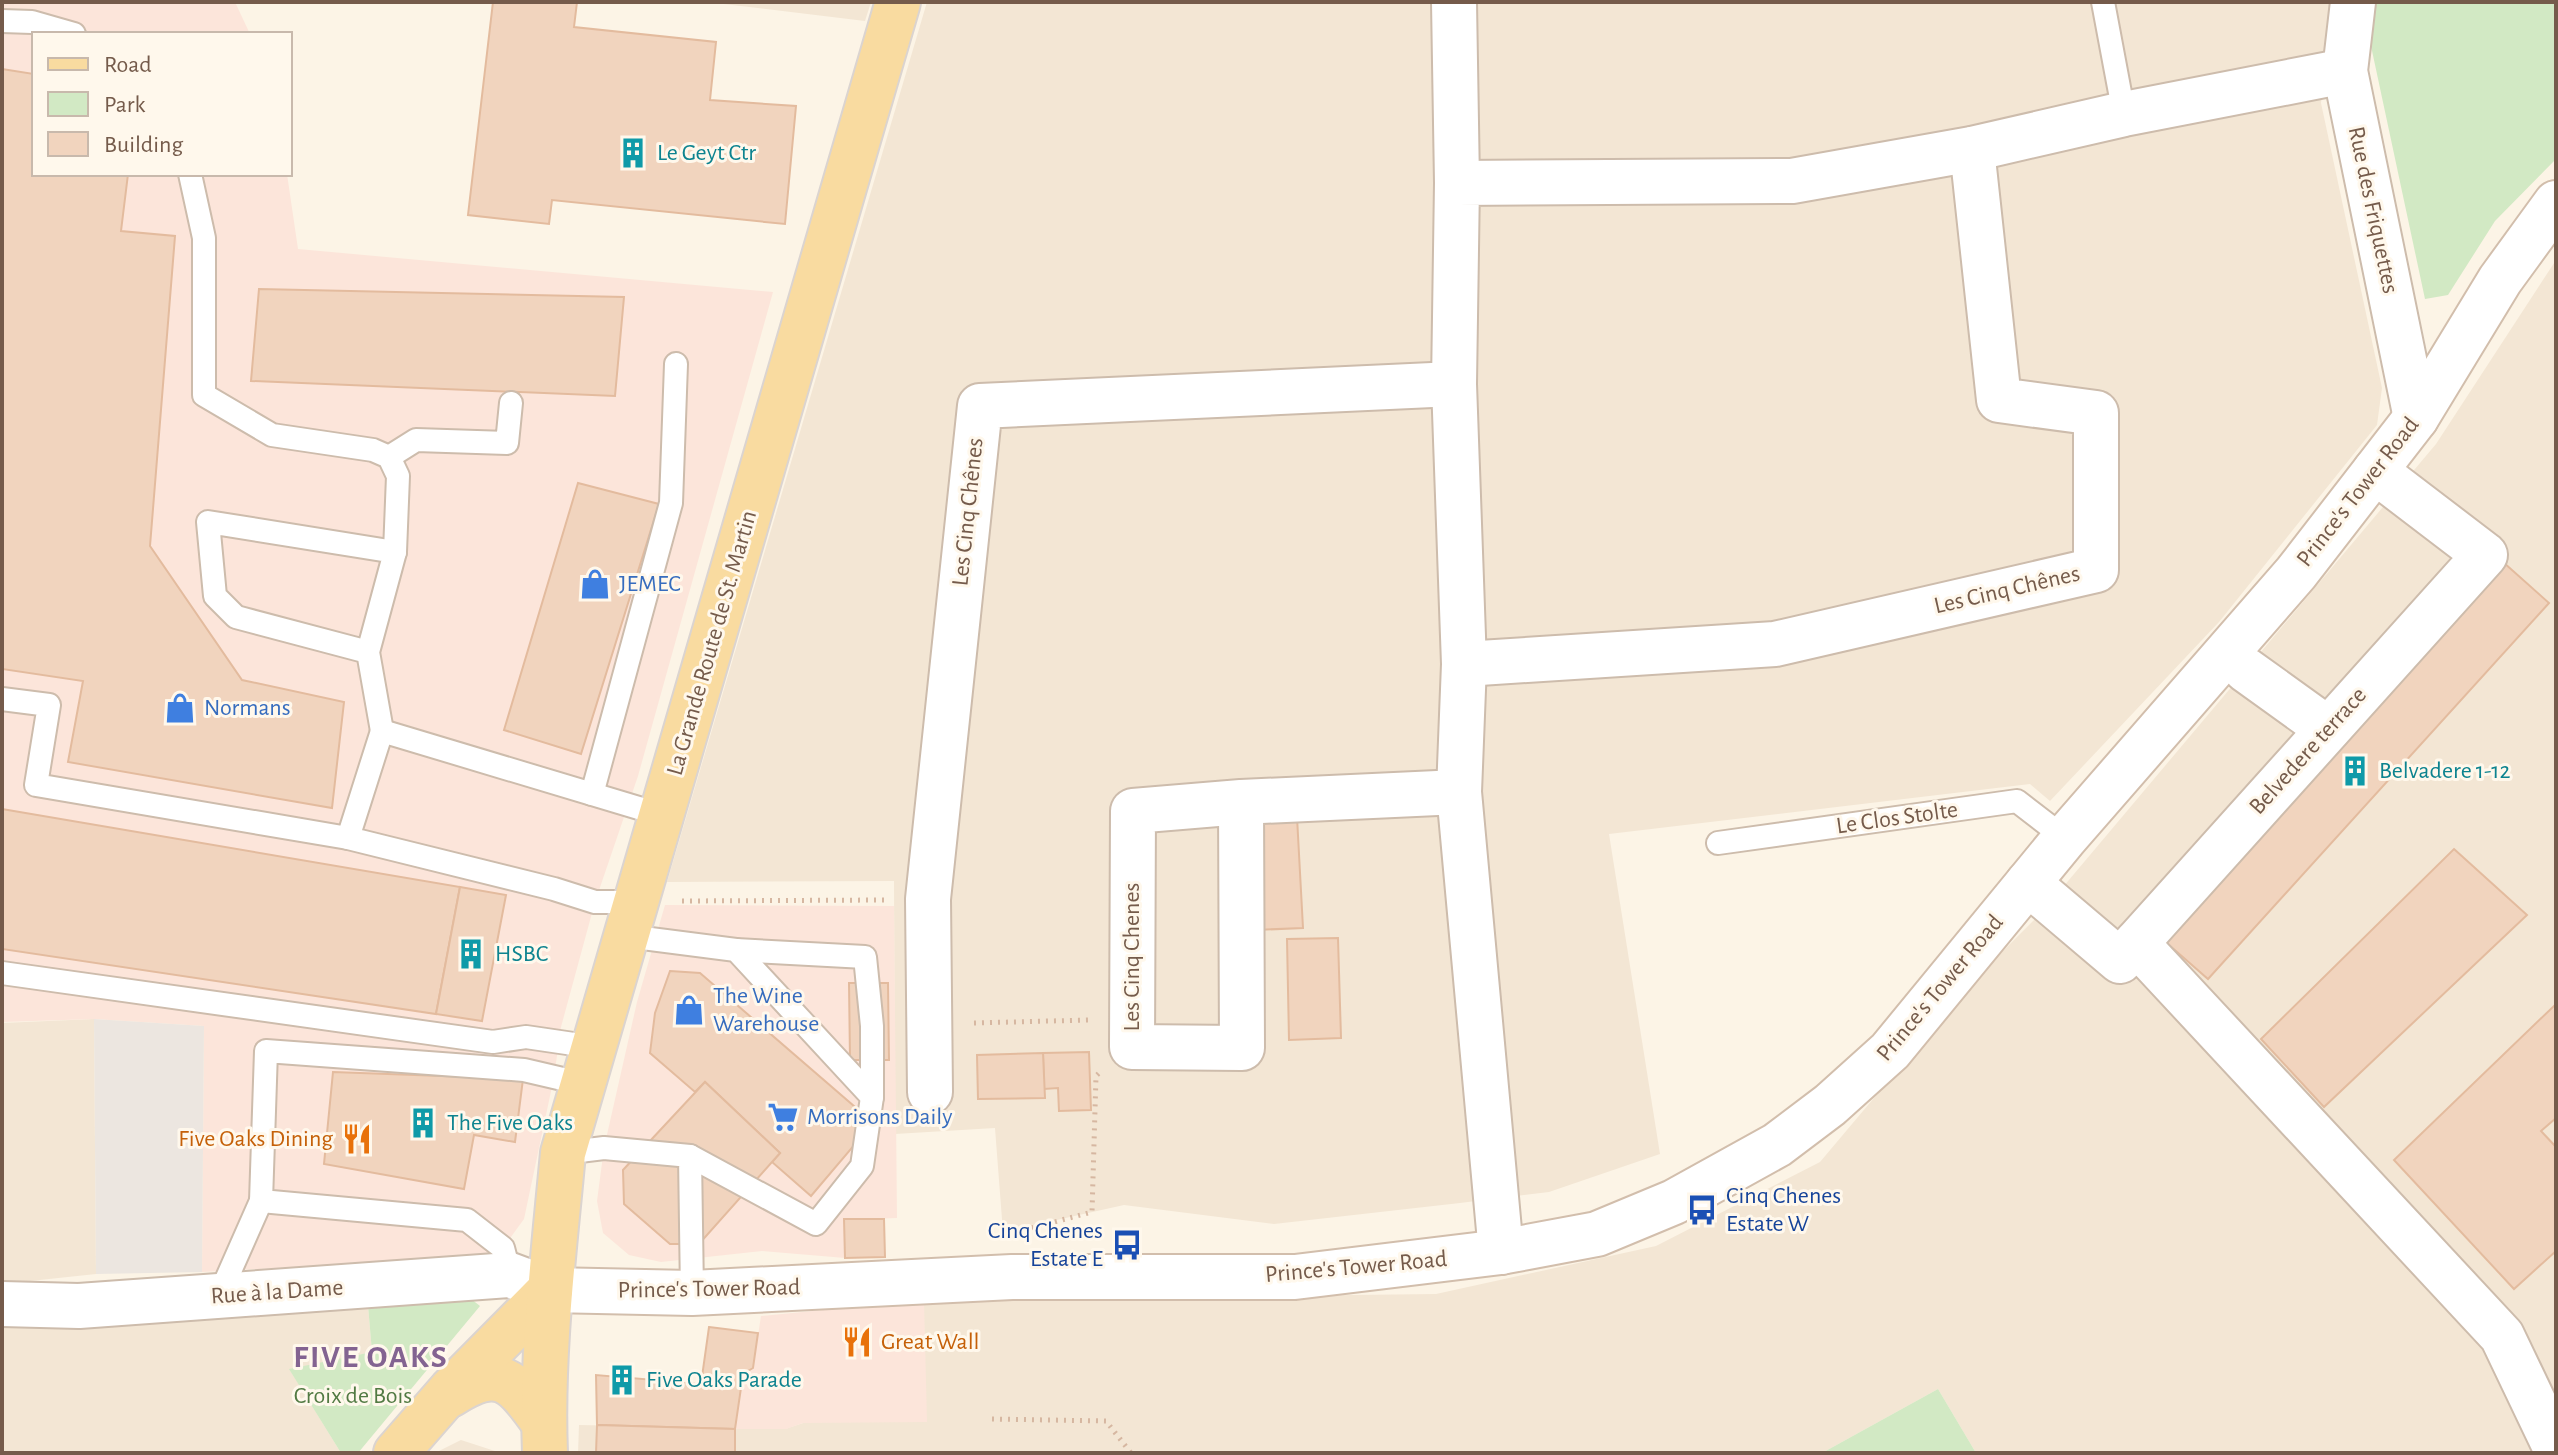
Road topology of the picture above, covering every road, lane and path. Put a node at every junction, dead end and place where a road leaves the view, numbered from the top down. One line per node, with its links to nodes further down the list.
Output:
1 (898, 2): 29 (main road, La Grande Route de St. Martin)
2 (1454, 2): 11 (street)
3 (2103, 2): 8 (lane)
4 (2353, 2): 7 (street, Rue des Friquettes)
5 (2, 21): 6 (lane)
6 (67, 32)
7 (2345, 71): 8 (street); 16 (street, Rue des Friquettes)
8 (2124, 114): 9 (street)
9 (1972, 149): 11 (street); 21 (street, Les Cinq Chênes)
10 (190, 176): 17 (lane)
11 (1457, 183): 14 (street)
12 (2556, 203): 16 (street, Prince's Tower Road)
13 (676, 364): 27 (lane)
14 (1454, 384): 21 (street); 34 (street, Les Cinq Chênes)
15 (511, 403): 17 (lane)
16 (2416, 418): 18 (street, Prince's Tower Road)
17 (389, 457): 19 (lane)
18 (2375, 471): 24 (street, Belvedere terrace); 31 (street, Prince's Tower Road)
19 (395, 552): 20 (lane); 20 (lane)
20 (368, 652): 25 (lane)
21 (1464, 664): 26 (street)
22 (2246, 670): 24 (street)
23 (2, 699): 30 (lane)
24 (2328, 729): 36 (street, Belvedere terrace)
25 (382, 731): 27 (lane); 30 (lane)
26 (1459, 792): 28 (street, Les Cinq Chenes); 47 (street)
27 (592, 794): 29 (lane)
28 (1241, 802): 40 (street, Les Cinq Chenes); 40 (street, Les Cinq Chenes)
29 (662, 815): 35 (main road, La Grande Route de St. Martin)
30 (348, 838): 35 (lane)
31 (2065, 838): 32 (lane, Le Clos Stolte); 33 (street, Prince's Tower Road)
32 (1718, 843)
33 (2028, 883): 36 (street); 47 (street, Prince's Tower Road)
34 (928, 899): 35 (path); 39 (street, Les Cinq Chênes)
35 (632, 919): 37 (lane); 41 (main road, La Grande Route de St. Martin)
36 (2136, 943): 56 (street)
37 (736, 950): 43 (lane); 43 (lane)
38 (2, 973): 41 (lane)
39 (929, 1024): 40 (path); 42 (street, Les Cinq Chênes)
40 (1132, 1033): 48 (path)
41 (589, 1066): 44 (main road, La Grande Route de St. Martin); 46 (lane)
42 (930, 1092)
43 (872, 1097): 45 (lane)
44 (563, 1153): 45 (lane); 49 (main road, La Grande Route de St. Martin)
45 (690, 1156): 50 (lane)
46 (261, 1201): 49 (lane); 51 (lane)
47 (1501, 1252): 48 (street, Prince's Tower Road)
48 (1012, 1277): 50 (street, Prince's Tower Road)
49 (530, 1282): 50 (street, Prince's Tower Road); 51 (street, Rue à la Dame); 53 (main road); 55 (main road, La Grande Route de St. Martin)
50 (692, 1293)
51 (219, 1296): 52 (street, Rue à la Dame)
52 (2, 1304)
53 (443, 1399): 55 (main road); 57 (main road)
54 (992, 1419): 58 (path)
55 (544, 1438)
56 (2556, 1449)
57 (396, 1453)
58 (1131, 1453)

